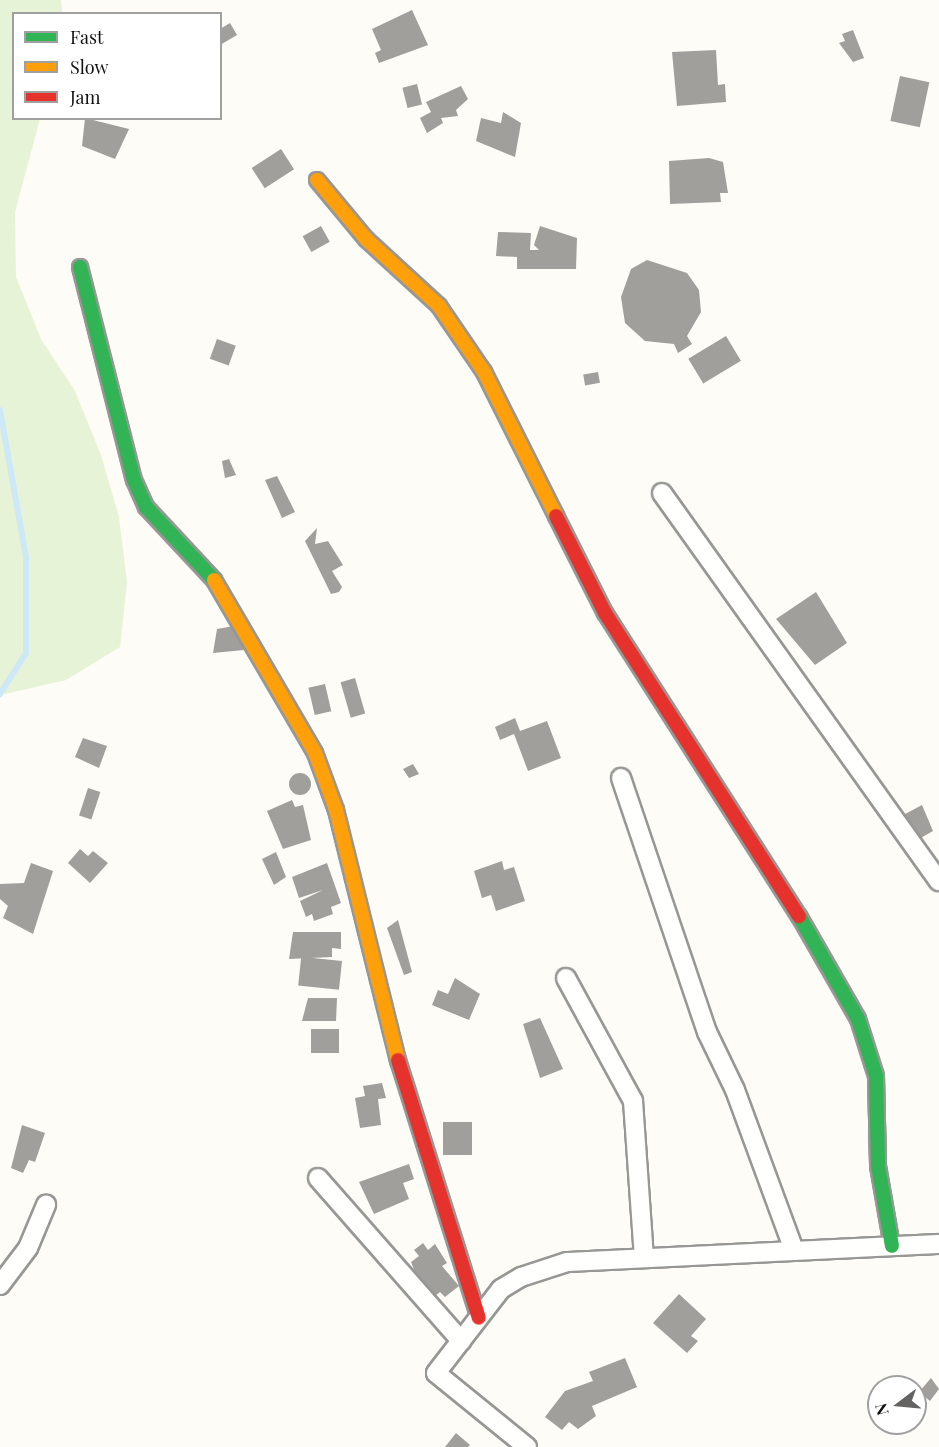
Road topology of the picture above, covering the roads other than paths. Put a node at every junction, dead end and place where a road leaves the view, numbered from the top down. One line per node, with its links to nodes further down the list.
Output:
1 (317, 180): 10 (street)
2 (80, 267): 14 (street)
3 (662, 493): 5 (street)
4 (621, 778): 11 (street)
5 (939, 881)
6 (566, 978): 12 (street)
7 (318, 1178): 15 (street)
8 (46, 1205): 13 (street)
9 (939, 1244): 10 (street)
10 (892, 1246): 11 (street)
11 (794, 1250): 12 (street)
12 (644, 1258): 14 (street)
13 (0, 1285)
14 (479, 1318): 15 (street)
15 (461, 1341): 16 (street)
16 (527, 1447)

